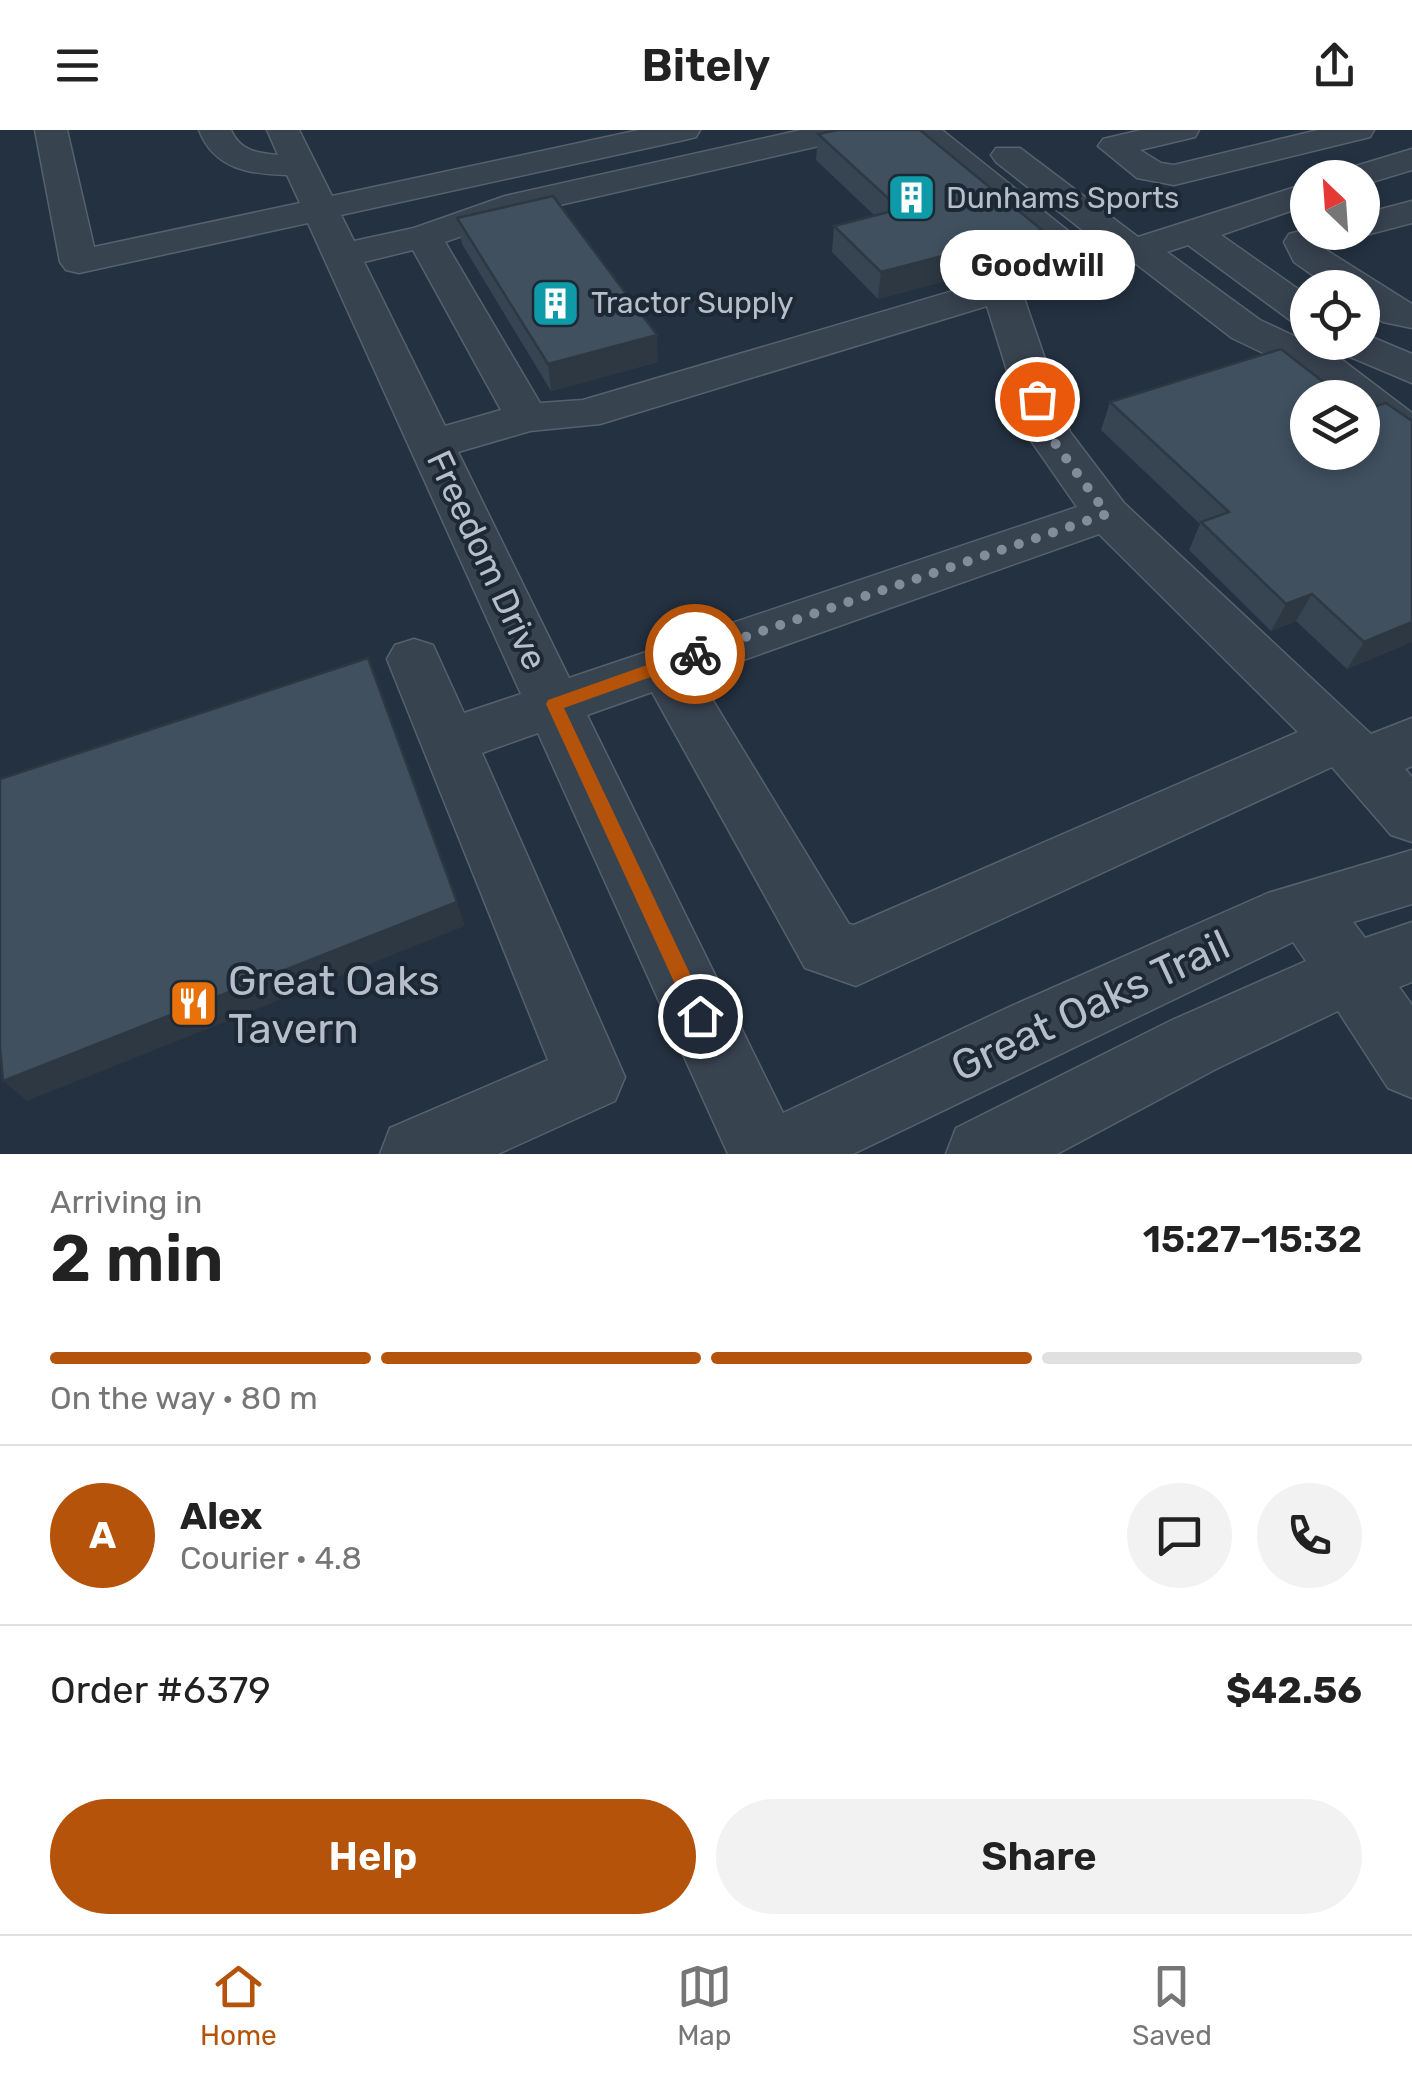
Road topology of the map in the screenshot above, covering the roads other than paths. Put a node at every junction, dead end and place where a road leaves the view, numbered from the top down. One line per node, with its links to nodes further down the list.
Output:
1 (51, 130): 13 (street)
2 (216, 130): 13 (street)
3 (845, 130): 19 (street)
4 (922, 130): 23 (street)
5 (975, 130): 21 (street)
6 (1183, 130): 11 (street)
7 (1241, 130): 11 (street)
8 (1358, 130): 11 (street)
9 (674, 131): 10 (street)
10 (600, 138): 13 (street)
11 (1274, 150)
12 (1412, 158): 14 (street)
13 (302, 168): 22 (street, Freedom Drive)
14 (1380, 168)
15 (1290, 198): 18 (street)
16 (1412, 212): 17 (street)
17 (1380, 221)
18 (1193, 232): 21 (street); 26 (street)
19 (424, 237): 22 (street); 29 (street)
20 (1328, 250): 24 (street)
21 (1138, 251): 23 (street); 30 (street)
22 (344, 255): 31 (street, Freedom Drive)
23 (1088, 266): 25 (street)
24 (1347, 270)
25 (1002, 290): 29 (street); 32 (street)
26 (1290, 302)
27 (1380, 356): 28 (street)
28 (1412, 370)
29 (526, 418): 31 (street)
30 (1412, 435)
31 (432, 445): 35 (street, Freedom Drive)
32 (1107, 514): 34 (street); 37 (street)
33 (414, 659): 36 (street)
34 (664, 665): 35 (street); 37 (street)
35 (554, 704): 36 (street); 44 (street, Freedom Drive)
36 (449, 741): 43 (street)
37 (1371, 748): 38 (street)
38 (1412, 818)
39 (1412, 877): 40 (street, Great Oaks Trail)
40 (1306, 907): 41 (street); 45 (street, Great Oaks Trail)
41 (1382, 962): 42 (street); 46 (street)
42 (1412, 1064)
43 (416, 1154)
44 (765, 1154)
45 (776, 1154)
46 (982, 1154)

